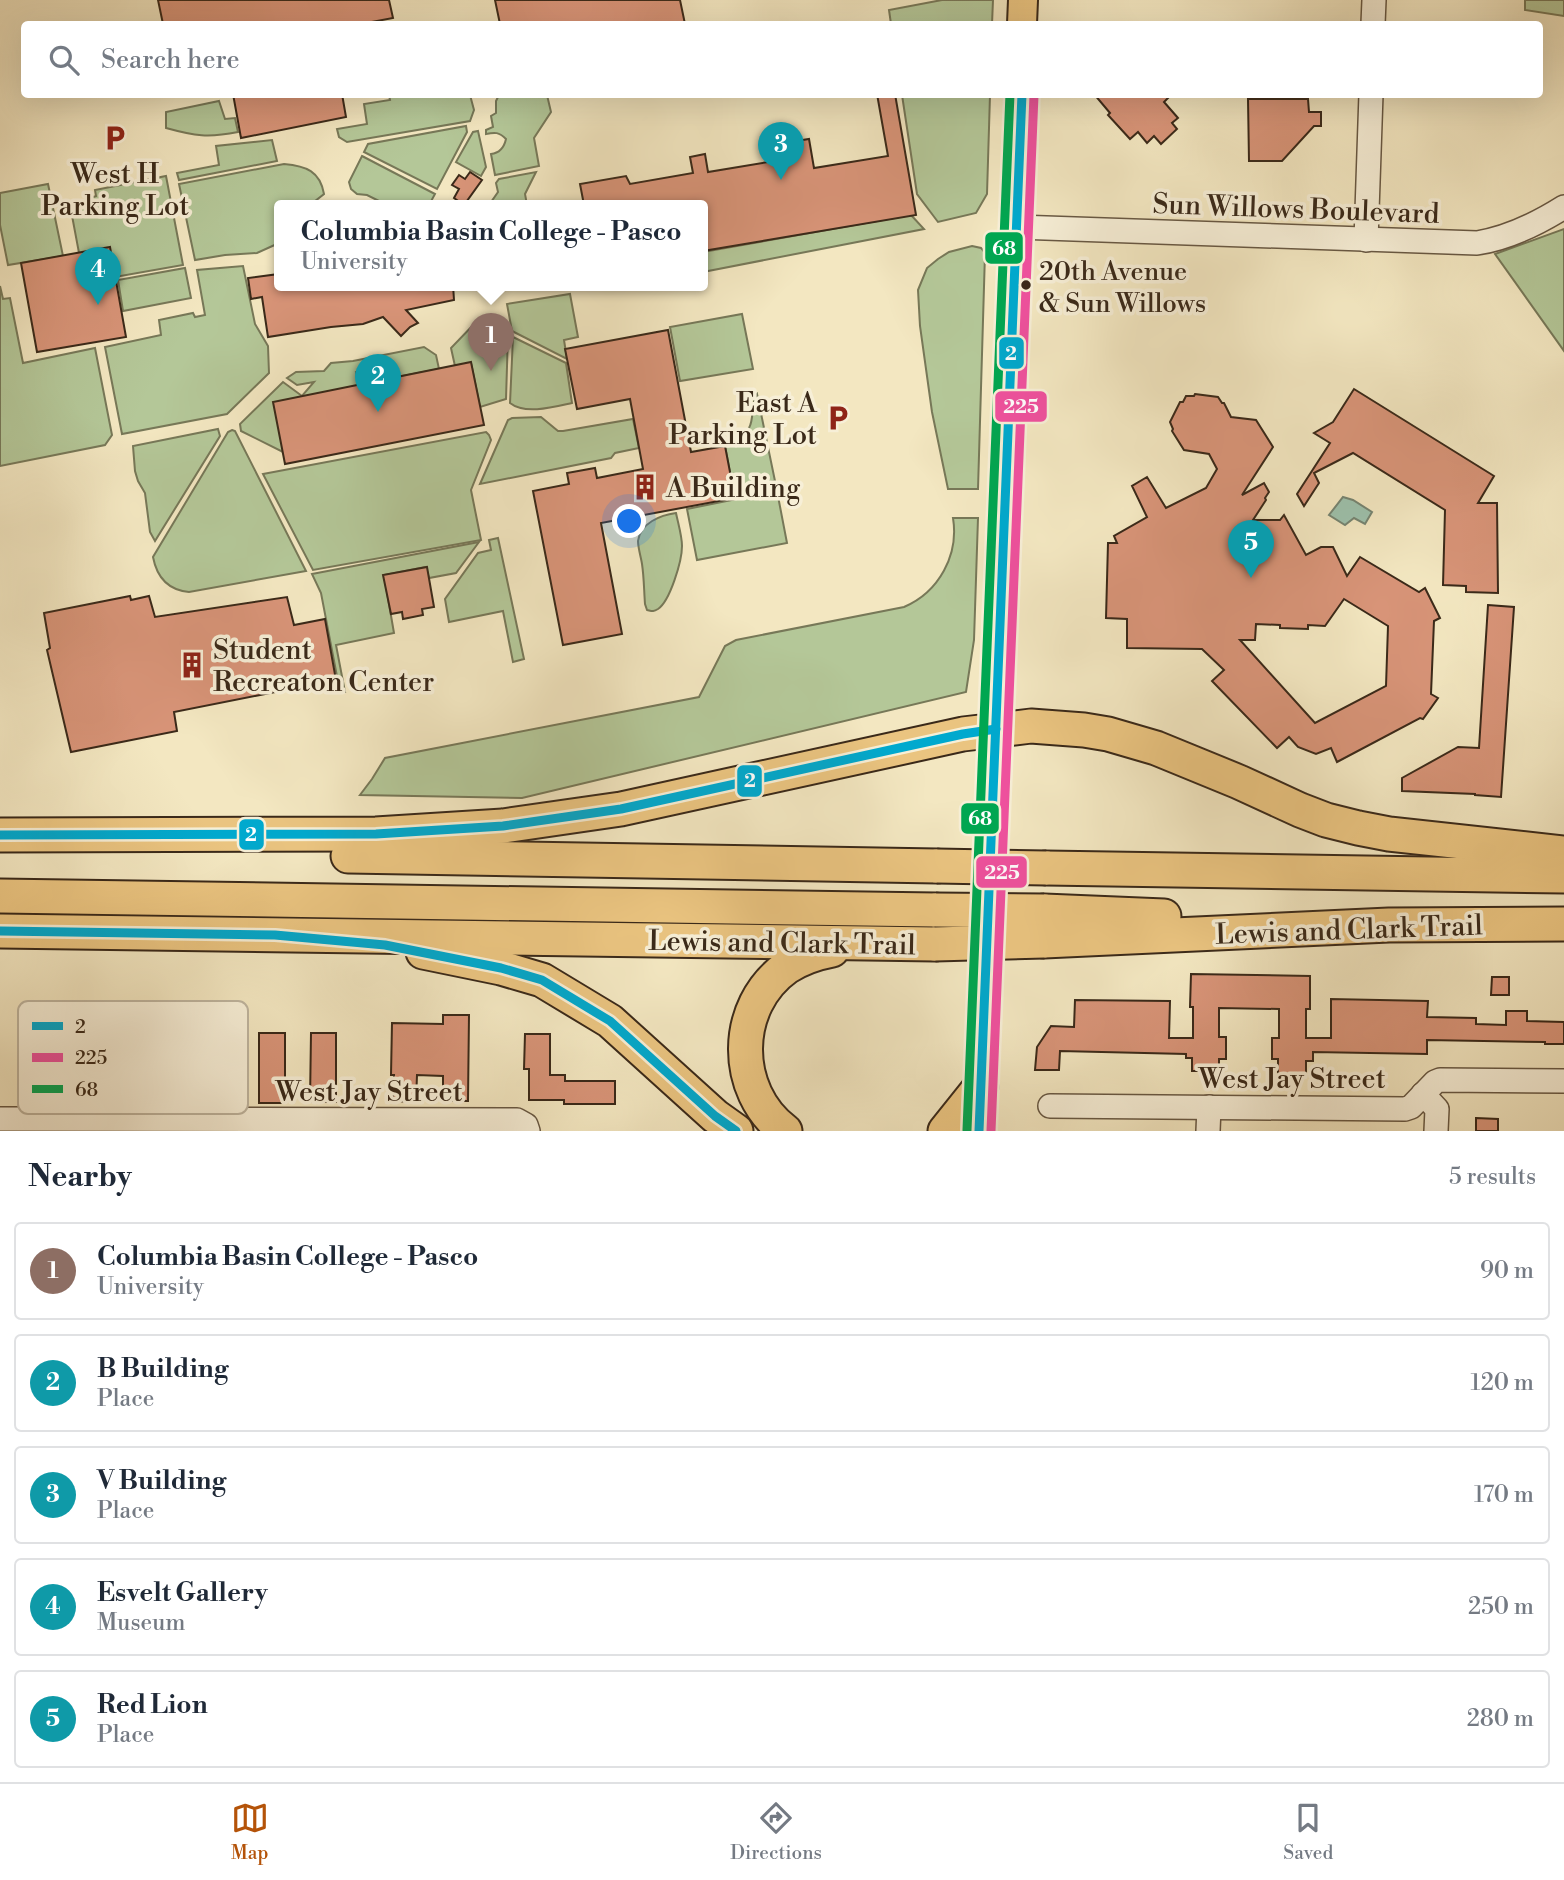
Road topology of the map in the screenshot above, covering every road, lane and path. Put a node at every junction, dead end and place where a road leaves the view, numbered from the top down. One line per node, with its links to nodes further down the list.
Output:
1 (1023, 0): 3 (main road)
2 (1374, 0): 4 (street)
3 (1022, 21)
4 (1373, 21)
5 (1022, 98): 8 (main road)
6 (1371, 98): 9 (street)
7 (1564, 207): 9 (street, Sun Willows Boulevard)
8 (1017, 228): 9 (street, Sun Willows Boulevard); 10 (main road)
9 (1366, 240)
10 (996, 729): 11 (highway); 13 (highway); 22 (main road)
11 (0, 835)
12 (0, 851): 14 (highway, Lewis and Clark Trail, bridge)
13 (1564, 853)
14 (1564, 876)
15 (0, 896): 17 (highway, bridge)
16 (1564, 924): 17 (highway, Lewis and Clark Trail)
17 (1044, 926): 20 (highway, Lewis and Clark Trail, bridge)
18 (0, 931): 19 (highway, Lewis and Clark Trail)
19 (275, 935): 20 (highway, Lewis and Clark Trail); 29 (highway)
20 (935, 944): 30 (highway)
21 (1564, 1081): 23 (street, West Jay Street)
22 (981, 1086): 31 (highway); 32 (main road)
23 (1423, 1094): 25 (street, West Jay Street); 34 (street)
24 (1050, 1106): 25 (street, West Jay Street)
25 (1209, 1107): 33 (street)
26 (0, 1119): 27 (street, West Jay Street)
27 (71, 1126): 28 (street, West Jay Street)
28 (527, 1128)
29 (736, 1131)
30 (785, 1131)
31 (946, 1131)
32 (979, 1131)
33 (1208, 1131)
34 (1436, 1131)

